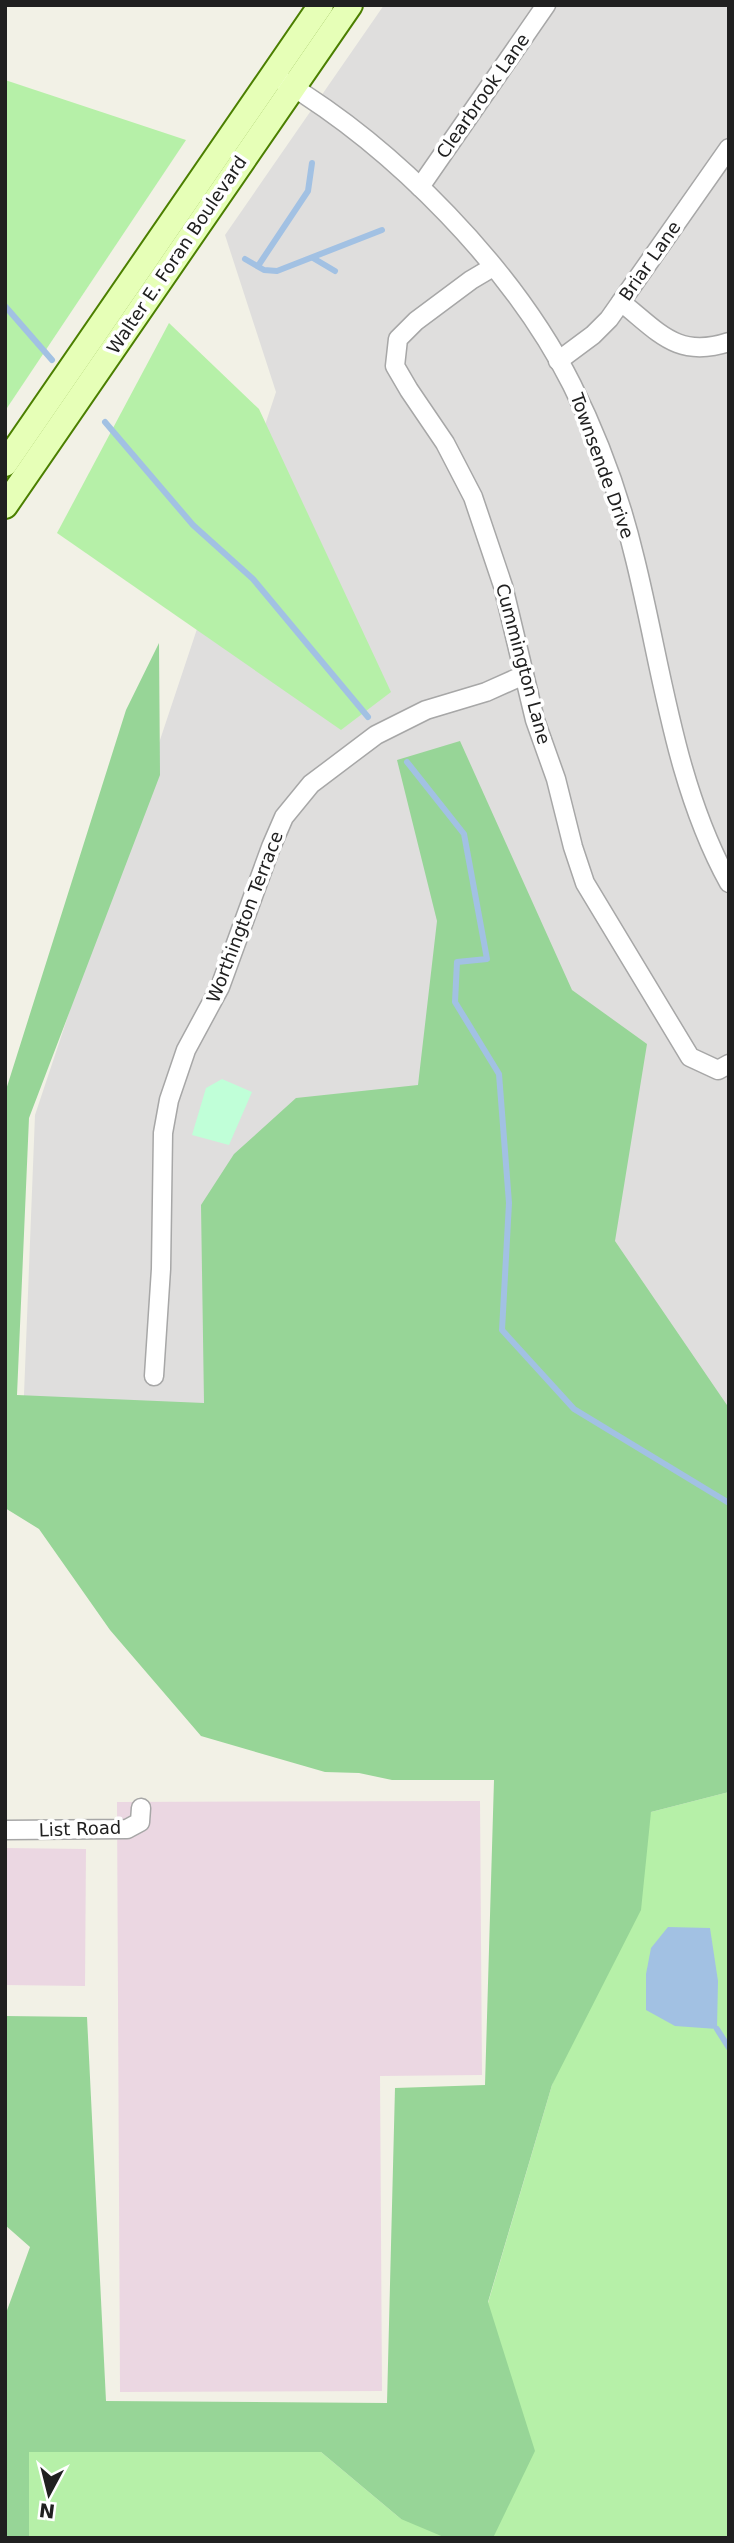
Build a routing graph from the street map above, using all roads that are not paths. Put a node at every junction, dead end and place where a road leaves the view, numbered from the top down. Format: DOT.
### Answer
graph roads {
  1 [pos="321,5"];
  2 [pos="349,5"];
  3 [pos="546,5"];
  4 [pos="282,81"];
  5 [pos="729,148"];
  6 [pos="420,187"];
  7 [pos="493,267"];
  8 [pos="621,302"];
  9 [pos="729,342"];
  10 [pos="558,361"];
  11 [pos="5,464"];
  12 [pos="5,506"];
  13 [pos="524,675"];
  14 [pos="724,863"];
  15 [pos="729,883"];
  16 [pos="729,1064"];
  17 [pos="154,1376"];
  18 [pos="141,1808"];
  19 [pos="5,1830"];
  1 -- 4 [label="street, Walter E. Foran Boulevard"];
  2 -- 4 [label="street, Walter E. Foran Boulevard"];
  3 -- 6 [label="street, Clearbrook Lane"];
  4 -- 6 [label="street, Townsende Drive"];
  4 -- 11 [label="street, Walter E. Foran Boulevard"];
  4 -- 12 [label="street, Walter E. Foran Boulevard"];
  5 -- 8 [label="street, Briar Lane"];
  6 -- 7 [label="street, Townsende Drive"];
  7 -- 10 [label="street, Townsende Drive"];
  7 -- 13 [label="street, Cummington Lane"];
  8 -- 9 [label="street"];
  8 -- 10 [label="street, Briar Lane"];
  10 -- 14 [label="street, Townsende Drive"];
  13 -- 16 [label="street, Cummington Lane"];
  13 -- 17 [label="street, Worthington Terrace"];
  14 -- 15 [label="street, Townsende Drive"];
  18 -- 19 [label="street, List Road"];
}
